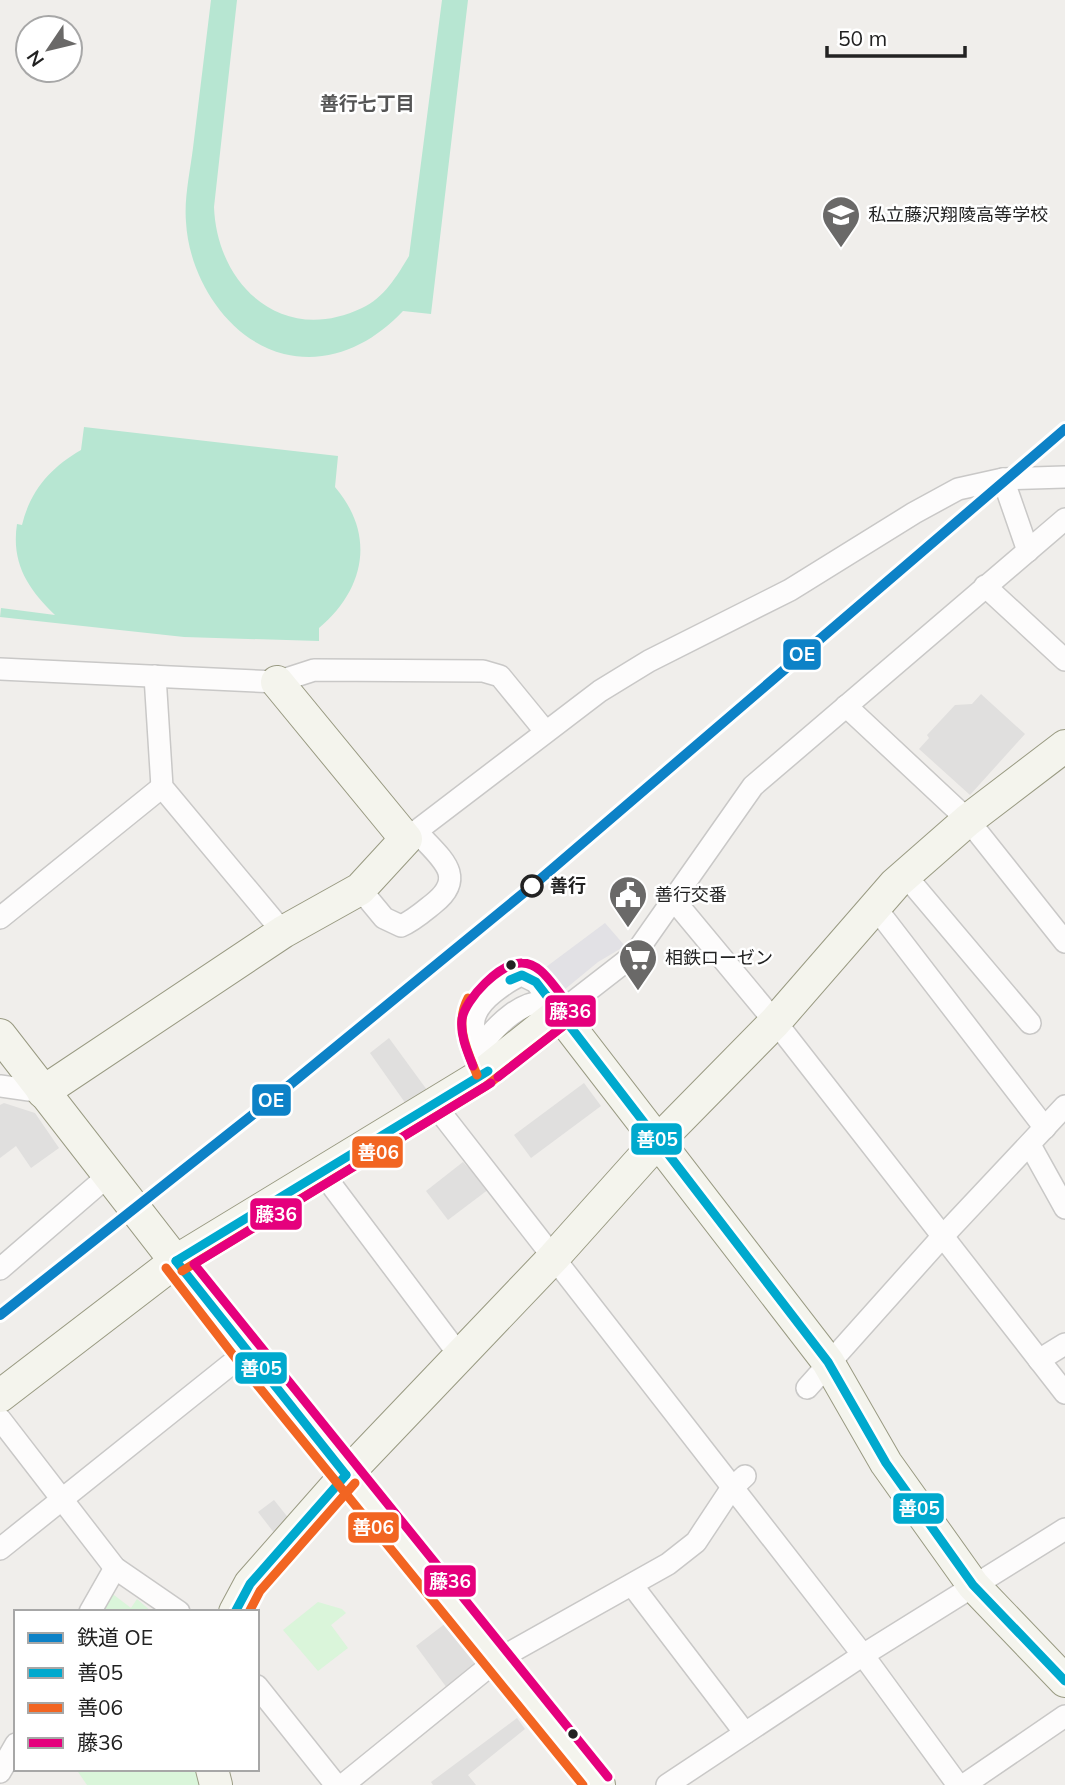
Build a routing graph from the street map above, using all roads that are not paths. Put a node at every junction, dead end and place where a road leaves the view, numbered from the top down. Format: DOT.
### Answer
graph roads {
  1 [pos="1065,477"];
  2 [pos="1003,479"];
  3 [pos="1065,519"];
  4 [pos="1028,551"];
  5 [pos="985,586"];
  6 [pos="1065,660"];
  7 [pos="0,669"];
  8 [pos="155,676"];
  9 [pos="277,682"];
  10 [pos="846,706"];
  11 [pos="545,731"];
  12 [pos="1065,746"];
  13 [pos="162,786"];
  14 [pos="968,820"];
  15 [pos="412,835"];
  16 [pos="905,875"];
  17 [pos="360,888"];
  18 [pos="673,899"];
  19 [pos="874,907"];
  20 [pos="0,918"];
  21 [pos="283,932"];
  22 [pos="1065,942"];
  23 [pos="556,1008"];
  24 [pos="775,1022"];
  25 [pos="1030,1023"];
  26 [pos="0,1035"];
  27 [pos="484,1059"];
  28 [pos="0,1086"];
  29 [pos="43,1092"];
  30 [pos="434,1104"];
  31 [pos="1065,1106"];
  32 [pos="1045,1128"];
  33 [pos="657,1142"];
  34 [pos="1030,1145"];
  35 [pos="321,1171"];
  36 [pos="109,1175"];
  37 [pos="1065,1208"];
  38 [pos="942,1237"];
  39 [pos="554,1257"];
  40 [pos="176,1261"];
  41 [pos="0,1269"];
  42 [pos="1065,1344"];
  43 [pos="246,1352"];
  44 [pos="460,1356"];
  45 [pos="1039,1360"];
  46 [pos="828,1362"];
  47 [pos="807,1388"];
  48 [pos="1065,1393"];
  49 [pos="0,1396"];
  50 [pos="0,1419"];
  51 [pos="346,1475"];
  52 [pos="738,1482"];
  53 [pos="63,1500"];
  54 [pos="1065,1529"];
  55 [pos="0,1549"];
  56 [pos="115,1567"];
  57 [pos="632,1585"];
  58 [pos="973,1585"];
  59 [pos="91,1610"];
  60 [pos="176,1610"];
  61 [pos="236,1610"];
  62 [pos="863,1655"];
  63 [pos="497,1660"];
  64 [pos="1065,1681"];
  65 [pos="259,1689"];
  66 [pos="1065,1716"];
  67 [pos="745,1733"];
  68 [pos="14,1748"];
  69 [pos="0,1772"];
  70 [pos="336,1785"];
  71 [pos="343,1785"];
  72 [pos="599,1785"];
  73 [pos="667,1785"];
  74 [pos="958,1785"];
  75 [pos="964,1785"];
  1 -- 2 [label="street"];
  2 -- 4 [label="street"];
  2 -- 11 [label="street"];
  3 -- 4 [label="street"];
  4 -- 5 [label="street"];
  5 -- 6 [label="street"];
  5 -- 10 [label="street"];
  7 -- 8 [label="street"];
  8 -- 9 [label="street"];
  8 -- 13 [label="street"];
  9 -- 11 [label="street"];
  9 -- 15 [label="street"];
  10 -- 14 [label="street"];
  10 -- 18 [label="street"];
  11 -- 15 [label="street"];
  12 -- 14 [label="street"];
  13 -- 20 [label="street"];
  13 -- 21 [label="street"];
  14 -- 16 [label="street"];
  14 -- 22 [label="street"];
  15 -- 17 [label="street"];
  15 -- 17 [label="street"];
  16 -- 19 [label="street"];
  16 -- 25 [label="street"];
  17 -- 21 [label="street"];
  18 -- 23 [label="street"];
  18 -- 24 [label="street"];
  19 -- 24 [label="street"];
  19 -- 32 [label="street"];
  21 -- 29 [label="street"];
  23 -- 27 [label="street"];
  23 -- 27 [label="street"];
  23 -- 33 [label="street"];
  24 -- 33 [label="street"];
  24 -- 38 [label="street"];
  26 -- 29 [label="street"];
  27 -- 30 [label="street"];
  28 -- 29 [label="street"];
  29 -- 36 [label="street"];
  30 -- 35 [label="street"];
  30 -- 39 [label="street"];
  31 -- 32 [label="street"];
  32 -- 34 [label="street"];
  33 -- 39 [label="street"];
  33 -- 46 [label="street"];
  34 -- 37 [label="street"];
  34 -- 38 [label="street"];
  35 -- 40 [label="street"];
  35 -- 44 [label="street"];
  36 -- 40 [label="street"];
  36 -- 41 [label="street"];
  38 -- 45 [label="street"];
  38 -- 46 [label="street"];
  39 -- 44 [label="street"];
  39 -- 52 [label="street"];
  40 -- 43 [label="street"];
  40 -- 49 [label="street"];
  42 -- 45 [label="street"];
  43 -- 51 [label="street"];
  43 -- 53 [label="street"];
  44 -- 51 [label="street"];
  45 -- 48 [label="street"];
  46 -- 47 [label="street"];
  46 -- 58 [label="street"];
  50 -- 53 [label="street"];
  51 -- 61 [label="street"];
  51 -- 63 [label="street"];
  52 -- 57 [label="street"];
  52 -- 62 [label="street"];
  53 -- 55 [label="street"];
  53 -- 56 [label="street"];
  54 -- 58 [label="street"];
  56 -- 59 [label="street"];
  56 -- 60 [label="street"];
  57 -- 63 [label="street"];
  57 -- 67 [label="street"];
  58 -- 62 [label="street"];
  58 -- 64 [label="street"];
  62 -- 67 [label="street"];
  62 -- 74 [label="street"];
  63 -- 71 [label="street"];
  63 -- 72 [label="street"];
  65 -- 70 [label="street"];
  66 -- 75 [label="street"];
  67 -- 73 [label="street"];
  68 -- 69 [label="street"];
}
